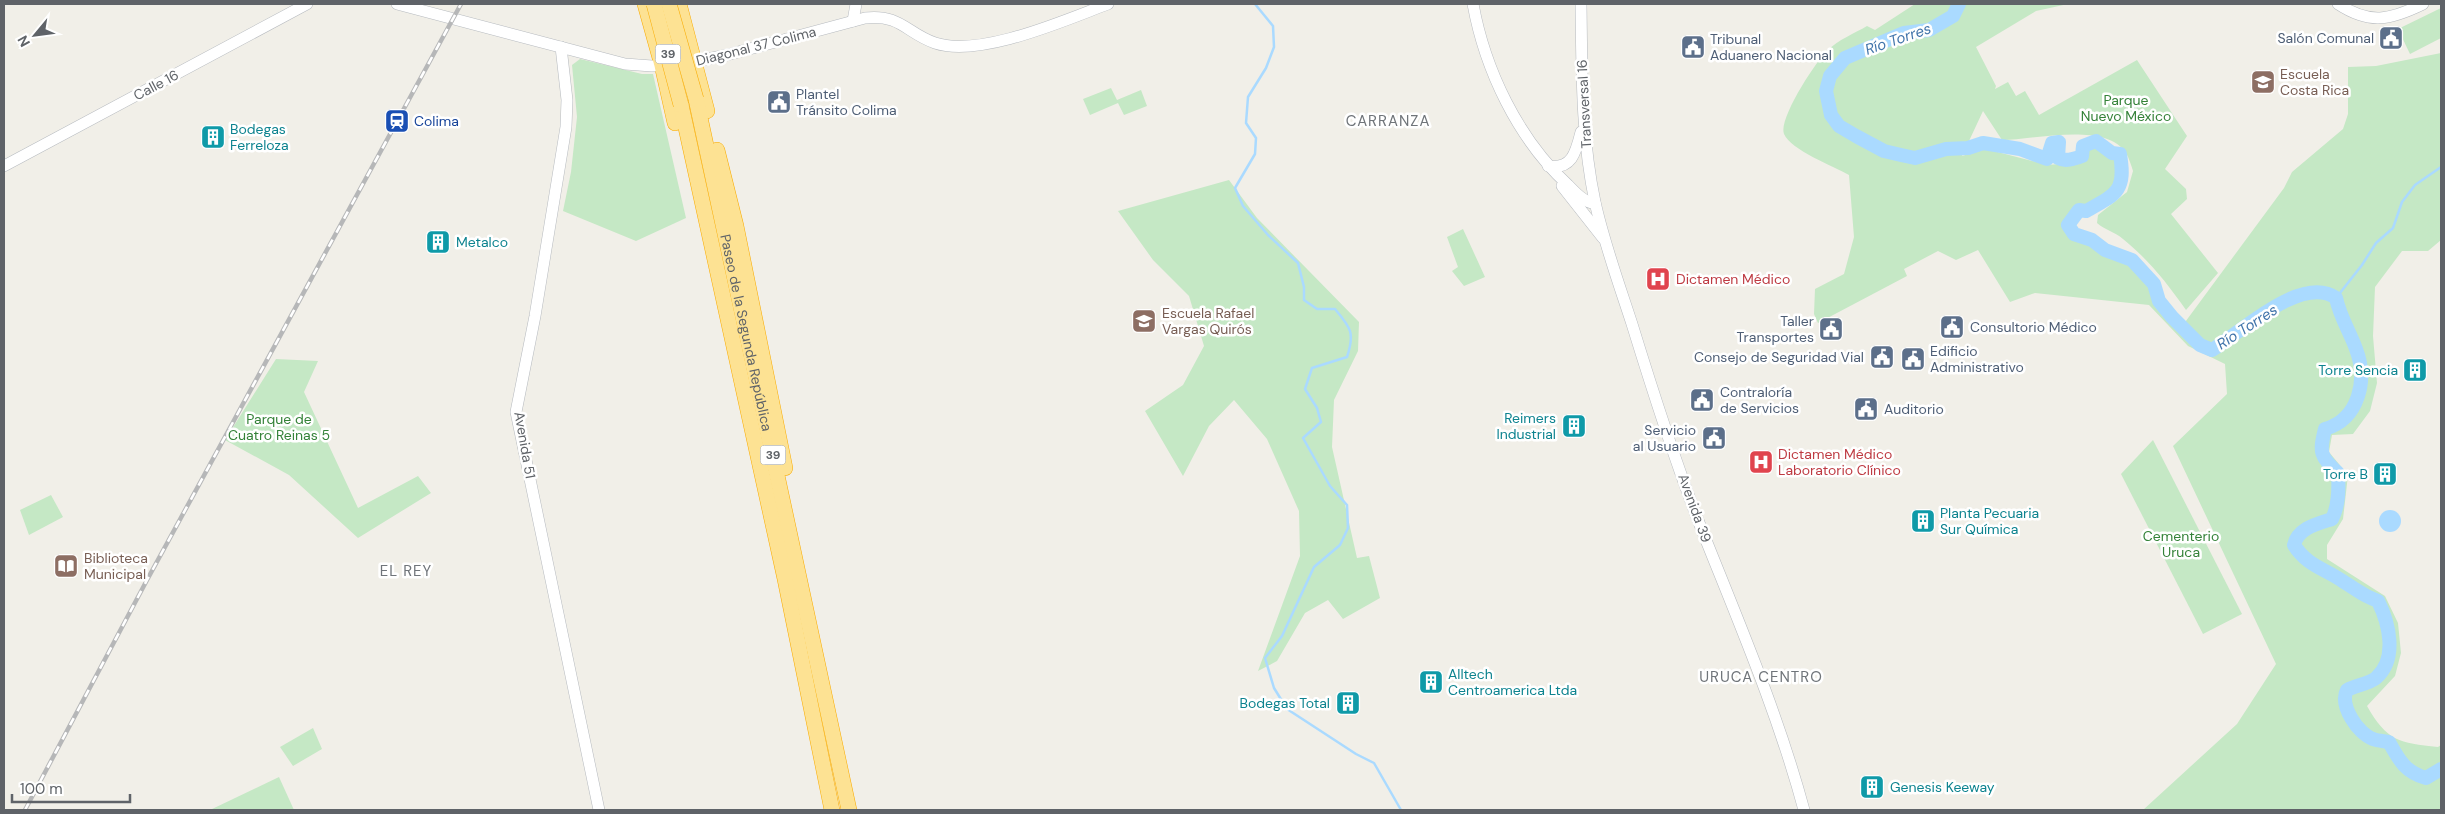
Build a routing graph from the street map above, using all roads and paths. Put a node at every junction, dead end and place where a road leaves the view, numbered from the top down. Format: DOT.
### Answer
graph roads {
  1 [pos="308,4"];
  2 [pos="397,4"];
  3 [pos="644,4"];
  4 [pos="654,4"];
  5 [pos="669,4"];
  6 [pos="679,4"];
  7 [pos="856,4"];
  8 [pos="1108,4"];
  9 [pos="1473,4"];
  10 [pos="1581,4"];
  11 [pos="2338,4"];
  12 [pos="2423,4"];
  13 [pos="853,21"];
  14 [pos="561,47"];
  15 [pos="695,62"];
  16 [pos="662,66"];
  17 [pos="1584,121"];
  18 [pos="4,166"];
  19 [pos="1548,166"];
  20 [pos="1596,203"];
  21 [pos="1606,242"];
  22 [pos="785,579"];
  23 [pos="801,583"];
  24 [pos="599,810"];
  25 [pos="832,810"];
  26 [pos="850,810"];
  27 [pos="1804,810"];
  1 -- 18 [label="main road, Calle 16"];
  2 -- 14 [label="main road, Diagonal 37 Colima"];
  3 -- 16 [label="highway"];
  4 -- 22 [label="highway, Paseo de la Segunda República / 39, bridge"];
  5 -- 23 [label="highway, Paseo de la Segunda República / 39, bridge"];
  6 -- 15 [label="highway"];
  7 -- 13 [label="main road"];
  8 -- 13 [label="main road, Diagonal 37 Colima"];
  9 -- 19 [label="main road"];
  10 -- 17 [label="main road, Transversal 16"];
  11 -- 12 [label="main road"];
  13 -- 15 [label="main road, Diagonal 37 Colima"];
  14 -- 16 [label="main road, Diagonal 37 Colima"];
  14 -- 24 [label="main road, Avenida 51"];
  15 -- 16 [label="main road, Diagonal 37 Colima"];
  15 -- 23 [label="highway"];
  16 -- 22 [label="highway"];
  17 -- 19 [label="main road"];
  17 -- 20 [label="main road, Transversal 16"];
  19 -- 20 [label="main road"];
  19 -- 21 [label="main road"];
  20 -- 21 [label="main road, Avenida 39"];
  21 -- 27 [label="main road, Avenida 39"];
  22 -- 25 [label="highway, Paseo de la Segunda República / 39"];
  23 -- 26 [label="highway, Paseo de la Segunda República / 39"];
}
